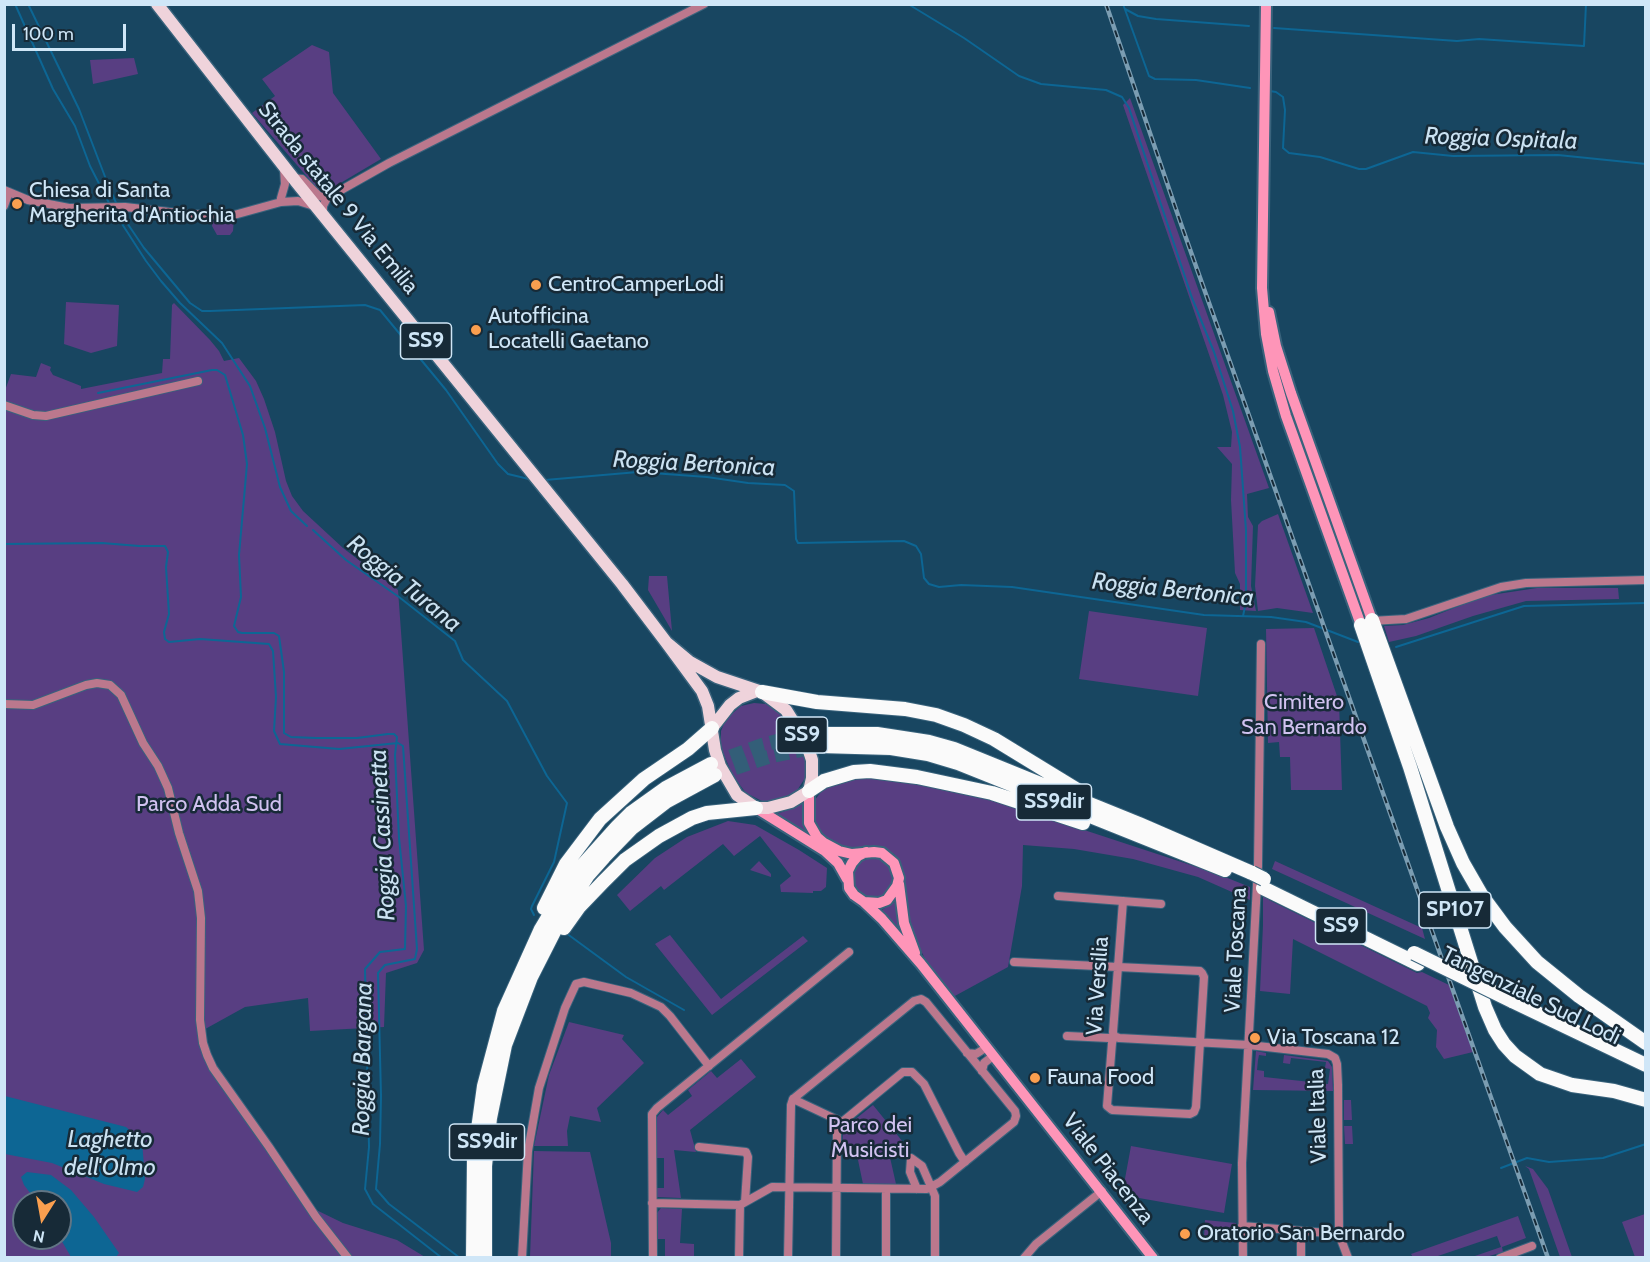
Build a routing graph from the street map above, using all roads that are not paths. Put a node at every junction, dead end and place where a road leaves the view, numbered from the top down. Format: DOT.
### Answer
graph roads {
  1 [pos="157,4"];
  2 [pos="704,4"];
  3 [pos="1266,4"];
  4 [pos="281,162"];
  5 [pos="298,186"];
  6 [pos="7,191"];
  7 [pos="327,198"];
  8 [pos="282,200"];
  9 [pos="4,206"];
  10 [pos="320,212"];
  11 [pos="198,381"];
  12 [pos="4,405"];
  13 [pos="1646,580"];
  14 [pos="1367,622"];
  15 [pos="666,642"];
  16 [pos="1261,644"];
  17 [pos="760,692"];
  18 [pos="4,704"];
  19 [pos="712,728"];
  20 [pos="819,740"];
  21 [pos="809,791"];
  22 [pos="756,808"];
  23 [pos="1138,829"];
  24 [pos="866,852"];
  25 [pos="899,878"];
  26 [pos="847,880"];
  27 [pos="1058,896"];
  28 [pos="1123,901"];
  29 [pos="864,902"];
  30 [pos="1161,904"];
  31 [pos="849,952"];
  32 [pos="1014,962"];
  33 [pos="921,964"];
  34 [pos="1118,967"];
  35 [pos="531,977"];
  36 [pos="516,983"];
  37 [pos="1514,1007"];
  38 [pos="1067,1036"];
  39 [pos="1114,1036"];
  40 [pos="1200,1042"];
  41 [pos="1646,1043"];
  42 [pos="1249,1045"];
  43 [pos="990,1051"];
  44 [pos="968,1053"];
  45 [pos="1646,1065"];
  46 [pos="709,1066"];
  47 [pos="982,1071"];
  48 [pos="1646,1075"];
  49 [pos="793,1099"];
  50 [pos="1646,1100"];
  51 [pos="842,1122"];
  52 [pos="699,1147"];
  53 [pos="965,1162"];
  54 [pos="789,1187"];
  55 [pos="932,1187"];
  56 [pos="836,1188"];
  57 [pos="886,1189"];
  58 [pos="917,1189"];
  59 [pos="1102,1191"];
  60 [pos="652,1203"];
  61 [pos="742,1204"];
  62 [pos="1242,1226"];
  63 [pos="1301,1231"];
  64 [pos="1339,1234"];
  65 [pos="1532,1246"];
  66 [pos="348,1257"];
  67 [pos="473,1257"];
  68 [pos="485,1257"];
  69 [pos="522,1257"];
  70 [pos="653,1257"];
  71 [pos="739,1257"];
  72 [pos="788,1257"];
  73 [pos="836,1257"];
  74 [pos="886,1257"];
  75 [pos="935,1257"];
  76 [pos="1024,1257"];
  77 [pos="1153,1257"];
  78 [pos="1243,1257"];
  79 [pos="1301,1257"];
  80 [pos="1348,1257"];
  81 [pos="1500,1257"];
  1 -- 4 [label="main road, Strada statale 9 Via Emilia / SS9"];
  2 -- 7 [label="street"];
  3 -- 14 [label="street, SP107"];
  4 -- 5 [label="main road, Strada statale 9 Via Emilia / SS9"];
  4 -- 8 [label="street"];
  5 -- 7 [label="street"];
  5 -- 8 [label="street"];
  5 -- 10 [label="main road, Strada statale 9 Via Emilia / SS9"];
  6 -- 8 [label="street"];
  6 -- 9 [label="street"];
  7 -- 10 [label="street"];
  8 -- 10 [label="street"];
  10 -- 15 [label="main road, Strada statale 9 Via Emilia / SS9"];
  11 -- 12 [label="street"];
  13 -- 14 [label="street"];
  14 -- 41 [label="highway, SP107"];
  14 -- 50 [label="highway, SP107"];
  15 -- 17 [label="main road, Strada statale 9 Via Emilia"];
  15 -- 19 [label="main road, Strada statale 9 Via Emilia"];
  16 -- 42 [label="street, Viale Toscana"];
  17 -- 19 [label="main road, SS9"];
  17 -- 21 [label="main road, SS9"];
  17 -- 23 [label="highway"];
  18 -- 66 [label="street"];
  19 -- 22 [label="main road"];
  19 -- 36 [label="highway"];
  20 -- 23 [label="highway, SS9dir"];
  21 -- 22 [label="main road"];
  21 -- 23 [label="highway"];
  21 -- 24 [label="street"];
  22 -- 26 [label="street"];
  22 -- 35 [label="highway"];
  23 -- 37 [label="highway, Tangenziale Sud Lodi, bridge"];
  24 -- 25 [label="street"];
  24 -- 26 [label="street"];
  25 -- 29 [label="street"];
  25 -- 33 [label="street, Viale Piacenza"];
  26 -- 29 [label="street"];
  27 -- 28 [label="street"];
  28 -- 30 [label="street"];
  28 -- 34 [label="street, Via Versilia"];
  29 -- 33 [label="street, Viale Piacenza"];
  31 -- 46 [label="street"];
  32 -- 34 [label="street"];
  33 -- 43 [label="street, Viale Piacenza"];
  34 -- 39 [label="street, Via Versilia"];
  34 -- 40 [label="street"];
  35 -- 36 [label="highway, SS9dir"];
  35 -- 68 [label="highway, SS9dir"];
  36 -- 67 [label="highway, SS9dir"];
  37 -- 45 [label="highway, Tangenziale Sud Lodi"];
  37 -- 48 [label="highway, Tangenziale Sud Lodi"];
  38 -- 39 [label="street, Viale Italia"];
  39 -- 40 [label="street, Viale Italia"];
  39 -- 40 [label="street, Via Versilia"];
  40 -- 42 [label="street, Viale Italia"];
  42 -- 62 [label="street, Viale Toscana"];
  42 -- 64 [label="street, Viale Italia"];
  43 -- 44 [label="street"];
  43 -- 47 [label="street"];
  43 -- 59 [label="street, Viale Piacenza"];
  44 -- 47 [label="street"];
  44 -- 49 [label="street"];
  46 -- 60 [label="street"];
  46 -- 69 [label="street"];
  47 -- 53 [label="street"];
  49 -- 51 [label="street"];
  49 -- 54 [label="street"];
  51 -- 53 [label="street"];
  51 -- 56 [label="street"];
  52 -- 61 [label="street"];
  53 -- 55 [label="street"];
  54 -- 56 [label="street"];
  54 -- 61 [label="street"];
  54 -- 72 [label="street"];
  55 -- 58 [label="street"];
  55 -- 58 [label="street"];
  55 -- 75 [label="street"];
  56 -- 57 [label="street"];
  56 -- 73 [label="street"];
  57 -- 58 [label="street"];
  57 -- 74 [label="street"];
  59 -- 76 [label="street"];
  59 -- 77 [label="street, Viale Piacenza"];
  60 -- 61 [label="street"];
  60 -- 70 [label="street"];
  61 -- 71 [label="street"];
  62 -- 63 [label="street"];
  62 -- 78 [label="street, Viale Toscana"];
  63 -- 64 [label="street"];
  63 -- 79 [label="street"];
  64 -- 80 [label="street, Viale Italia"];
  65 -- 81 [label="street"];
}
